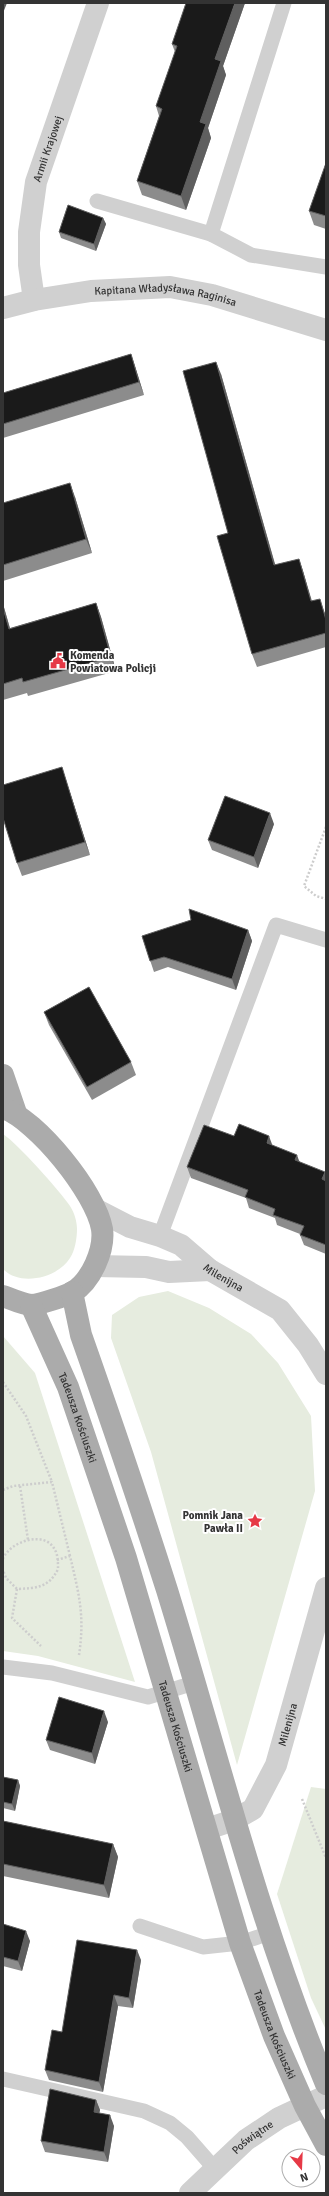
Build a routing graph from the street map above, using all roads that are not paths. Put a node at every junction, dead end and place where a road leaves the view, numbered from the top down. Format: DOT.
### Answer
graph roads {
  1 [pos="98,3"];
  2 [pos="284,3"];
  3 [pos="97,201"];
  4 [pos="211,234"];
  5 [pos="326,267"];
  6 [pos="34,300"];
  7 [pos="3,308"];
  8 [pos="326,330"];
  9 [pos="326,940"];
  10 [pos="3,1075"];
  11 [pos="9,1110"];
  12 [pos="97,1210"];
  13 [pos="160,1236"];
  14 [pos="95,1266"];
  15 [pos="210,1270"];
  16 [pos="72,1292"];
  17 [pos="3,1296"];
  18 [pos="31,1305"];
  19 [pos="326,1374"];
  20 [pos="326,1588"];
  21 [pos="3,1667"];
  22 [pos="194,1683"];
  23 [pos="166,1692"];
  24 [pos="234,1820"];
  25 [pos="207,1829"];
  26 [pos="140,1926"];
  27 [pos="270,1933"];
  28 [pos="240,1943"];
  29 [pos="3,2079"];
  30 [pos="326,2084"];
  31 [pos="326,2096"];
  32 [pos="305,2106"];
  33 [pos="326,2145"];
  34 [pos="215,2169"];
  35 [pos="190,2193"];
  1 -- 6 [label="street, Armii Krajowej"];
  2 -- 4 [label="lane"];
  3 -- 4 [label="lane"];
  4 -- 5 [label="lane"];
  6 -- 7 [label="street, Kapitana Władysława Raginisa"];
  6 -- 8 [label="street, Kapitana Władysława Raginisa"];
  9 -- 13 [label="lane"];
  10 -- 11 [label="main road"];
  11 -- 12 [label="main road"];
  12 -- 13 [label="street, Milenijna"];
  12 -- 14 [label="main road"];
  13 -- 15 [label="street, Milenijna"];
  14 -- 15 [label="street"];
  14 -- 16 [label="main road"];
  15 -- 19 [label="street, Milenijna"];
  16 -- 18 [label="main road"];
  16 -- 22 [label="main road"];
  17 -- 18 [label="main road"];
  18 -- 23 [label="main road, Tadeusza Kościuszki"];
  20 -- 24 [label="street, Milenijna"];
  21 -- 23 [label="lane"];
  22 -- 23 [label="lane"];
  22 -- 24 [label="main road"];
  23 -- 25 [label="main road, Tadeusza Kościuszki"];
  24 -- 25 [label="street, Milenijna"];
  24 -- 27 [label="main road"];
  25 -- 28 [label="main road, Tadeusza Kościuszki"];
  26 -- 28 [label="lane"];
  27 -- 28 [label="lane"];
  27 -- 30 [label="main road"];
  28 -- 32 [label="main road, Tadeusza Kościuszki"];
  29 -- 34 [label="lane"];
  31 -- 32 [label="street, Poświątne"];
  32 -- 33 [label="main road, Tadeusza Kościuszki"];
  32 -- 34 [label="street, Poświątne"];
  34 -- 35 [label="street, Poświątne"];
}
